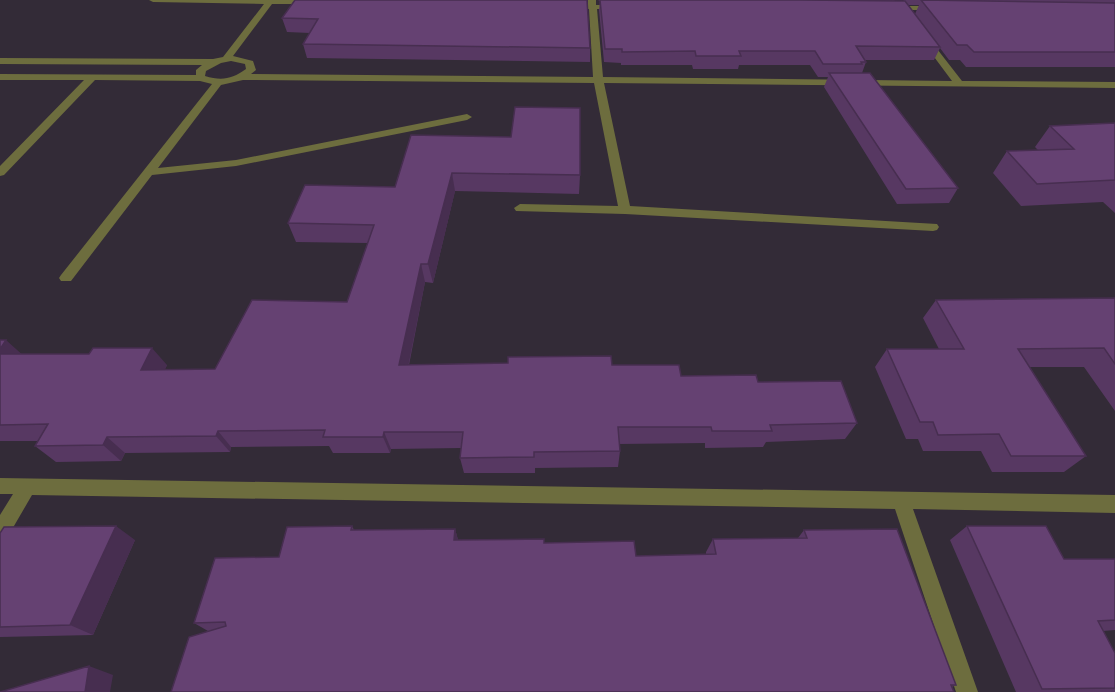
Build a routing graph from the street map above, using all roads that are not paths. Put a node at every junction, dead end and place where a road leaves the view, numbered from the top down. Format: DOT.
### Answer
graph roads {
  1 [pos="153,0"];
  2 [pos="270,1"];
  3 [pos="330,2"];
  4 [pos="593,4"];
  5 [pos="899,4"];
  6 [pos="557,6"];
  7 [pos="628,7"];
  8 [pos="878,8"];
  9 [pos="949,9"];
  10 [pos="909,17"];
  11 [pos="916,27"];
  12 [pos="226,59"];
  13 [pos="0,61"];
  14 [pos="23,61"];
  15 [pos="214,62"];
  16 [pos="1,77"];
  17 [pos="243,77"];
  18 [pos="92,78"];
  19 [pos="200,78"];
  20 [pos="598,80"];
  21 [pos="219,83"];
  22 [pos="958,84"];
  23 [pos="1115,85"];
  24 [pos="467,117"];
  25 [pos="149,172"];
  26 [pos="0,173"];
  27 [pos="520,208"];
  28 [pos="625,210"];
  29 [pos="933,227"];
  30 [pos="66,278"];
  31 [pos="0,486"];
  32 [pos="27,487"];
  33 [pos="901,501"];
  34 [pos="1115,504"];
  35 [pos="0,532"];
  36 [pos="967,692"];
  1 -- 2 [label="street"];
  2 -- 3 [label="street"];
  2 -- 12 [label="street"];
  4 -- 6 [label="street"];
  4 -- 7 [label="street"];
  4 -- 20 [label="street"];
  5 -- 8 [label="street"];
  5 -- 9 [label="street"];
  5 -- 10 [label="street"];
  11 -- 22 [label="street"];
  12 -- 15 [label="street"];
  12 -- 17 [label="street"];
  13 -- 14 [label="street"];
  14 -- 15 [label="street"];
  14 -- 16 [label="street"];
  15 -- 19 [label="street"];
  16 -- 18 [label="street"];
  17 -- 20 [label="street"];
  17 -- 21 [label="street"];
  18 -- 19 [label="street"];
  18 -- 26 [label="street"];
  19 -- 21 [label="street"];
  20 -- 22 [label="street"];
  20 -- 28 [label="street"];
  21 -- 25 [label="street"];
  22 -- 23 [label="street"];
  24 -- 25 [label="street"];
  25 -- 30 [label="street"];
  27 -- 28 [label="street"];
  28 -- 29 [label="street"];
  31 -- 32 [label="street"];
  32 -- 33 [label="street"];
  32 -- 35 [label="street"];
  33 -- 34 [label="street"];
  33 -- 36 [label="street"];
}
